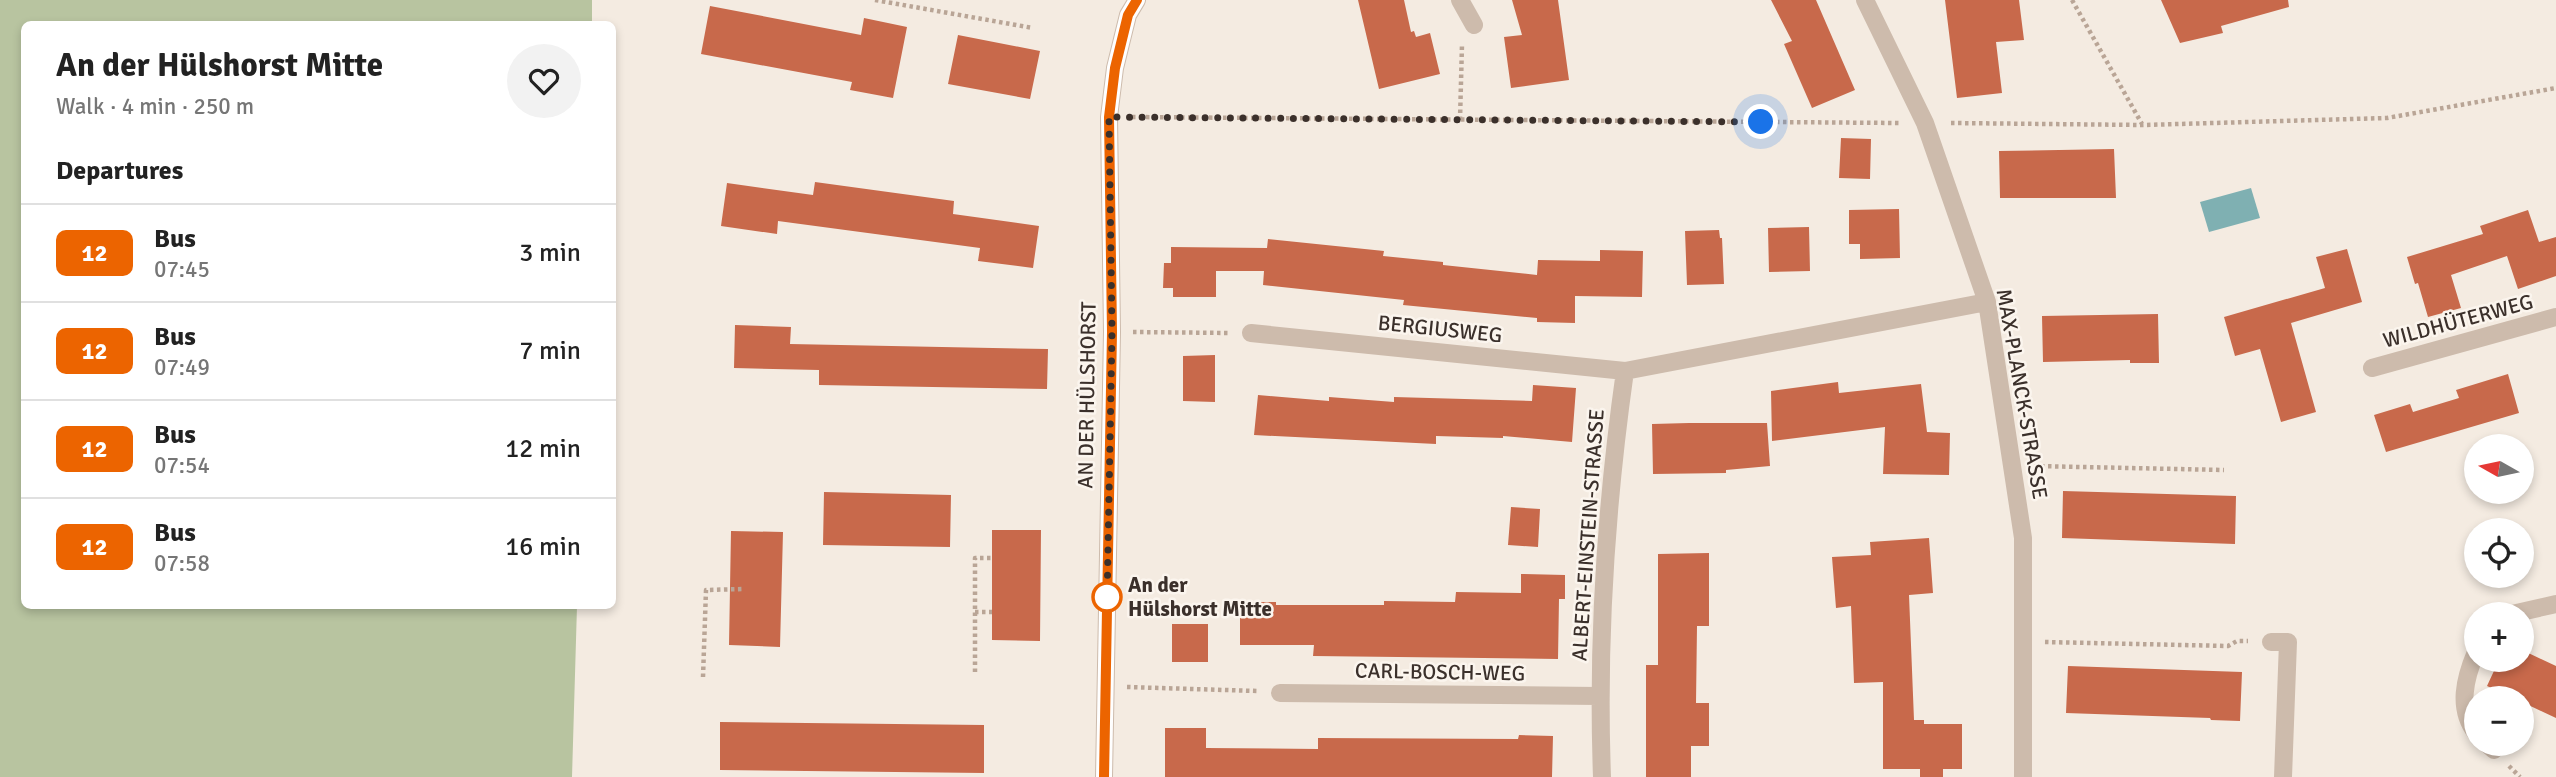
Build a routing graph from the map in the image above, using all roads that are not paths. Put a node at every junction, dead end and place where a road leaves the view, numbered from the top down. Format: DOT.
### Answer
graph roads {
  1 [pos="1865,0"];
  2 [pos="1462,3"];
  3 [pos="1133,8"];
  4 [pos="1474,25"];
  5 [pos="1986,302"];
  6 [pos="2556,317"];
  7 [pos="1251,333"];
  8 [pos="2372,368"];
  9 [pos="1625,370"];
  10 [pos="2556,604"];
  11 [pos="2534,609"];
  12 [pos="2271,642"];
  13 [pos="1280,693"];
  14 [pos="1599,696"];
  15 [pos="1104,777"];
  16 [pos="1602,777"];
  17 [pos="2023,777"];
  18 [pos="2283,777"];
  1 -- 5 [label="street, MAX-PLANCK-STRASSE"];
  2 -- 4 [label="street"];
  3 -- 15 [label="street, AN DER HÜLSHORST"];
  5 -- 9 [label="street"];
  5 -- 17 [label="street, MAX-PLANCK-STRASSE"];
  6 -- 8 [label="street, WILDHÜTERWEG"];
  7 -- 9 [label="street, BERGIUSWEG"];
  9 -- 14 [label="street, ALBERT-EINSTEIN-STRASSE"];
  10 -- 11 [label="street"];
  12 -- 18 [label="street"];
  13 -- 14 [label="street, CARL-BOSCH-WEG"];
  14 -- 16 [label="street, ALBERT-EINSTEIN-STRASSE"];
}
